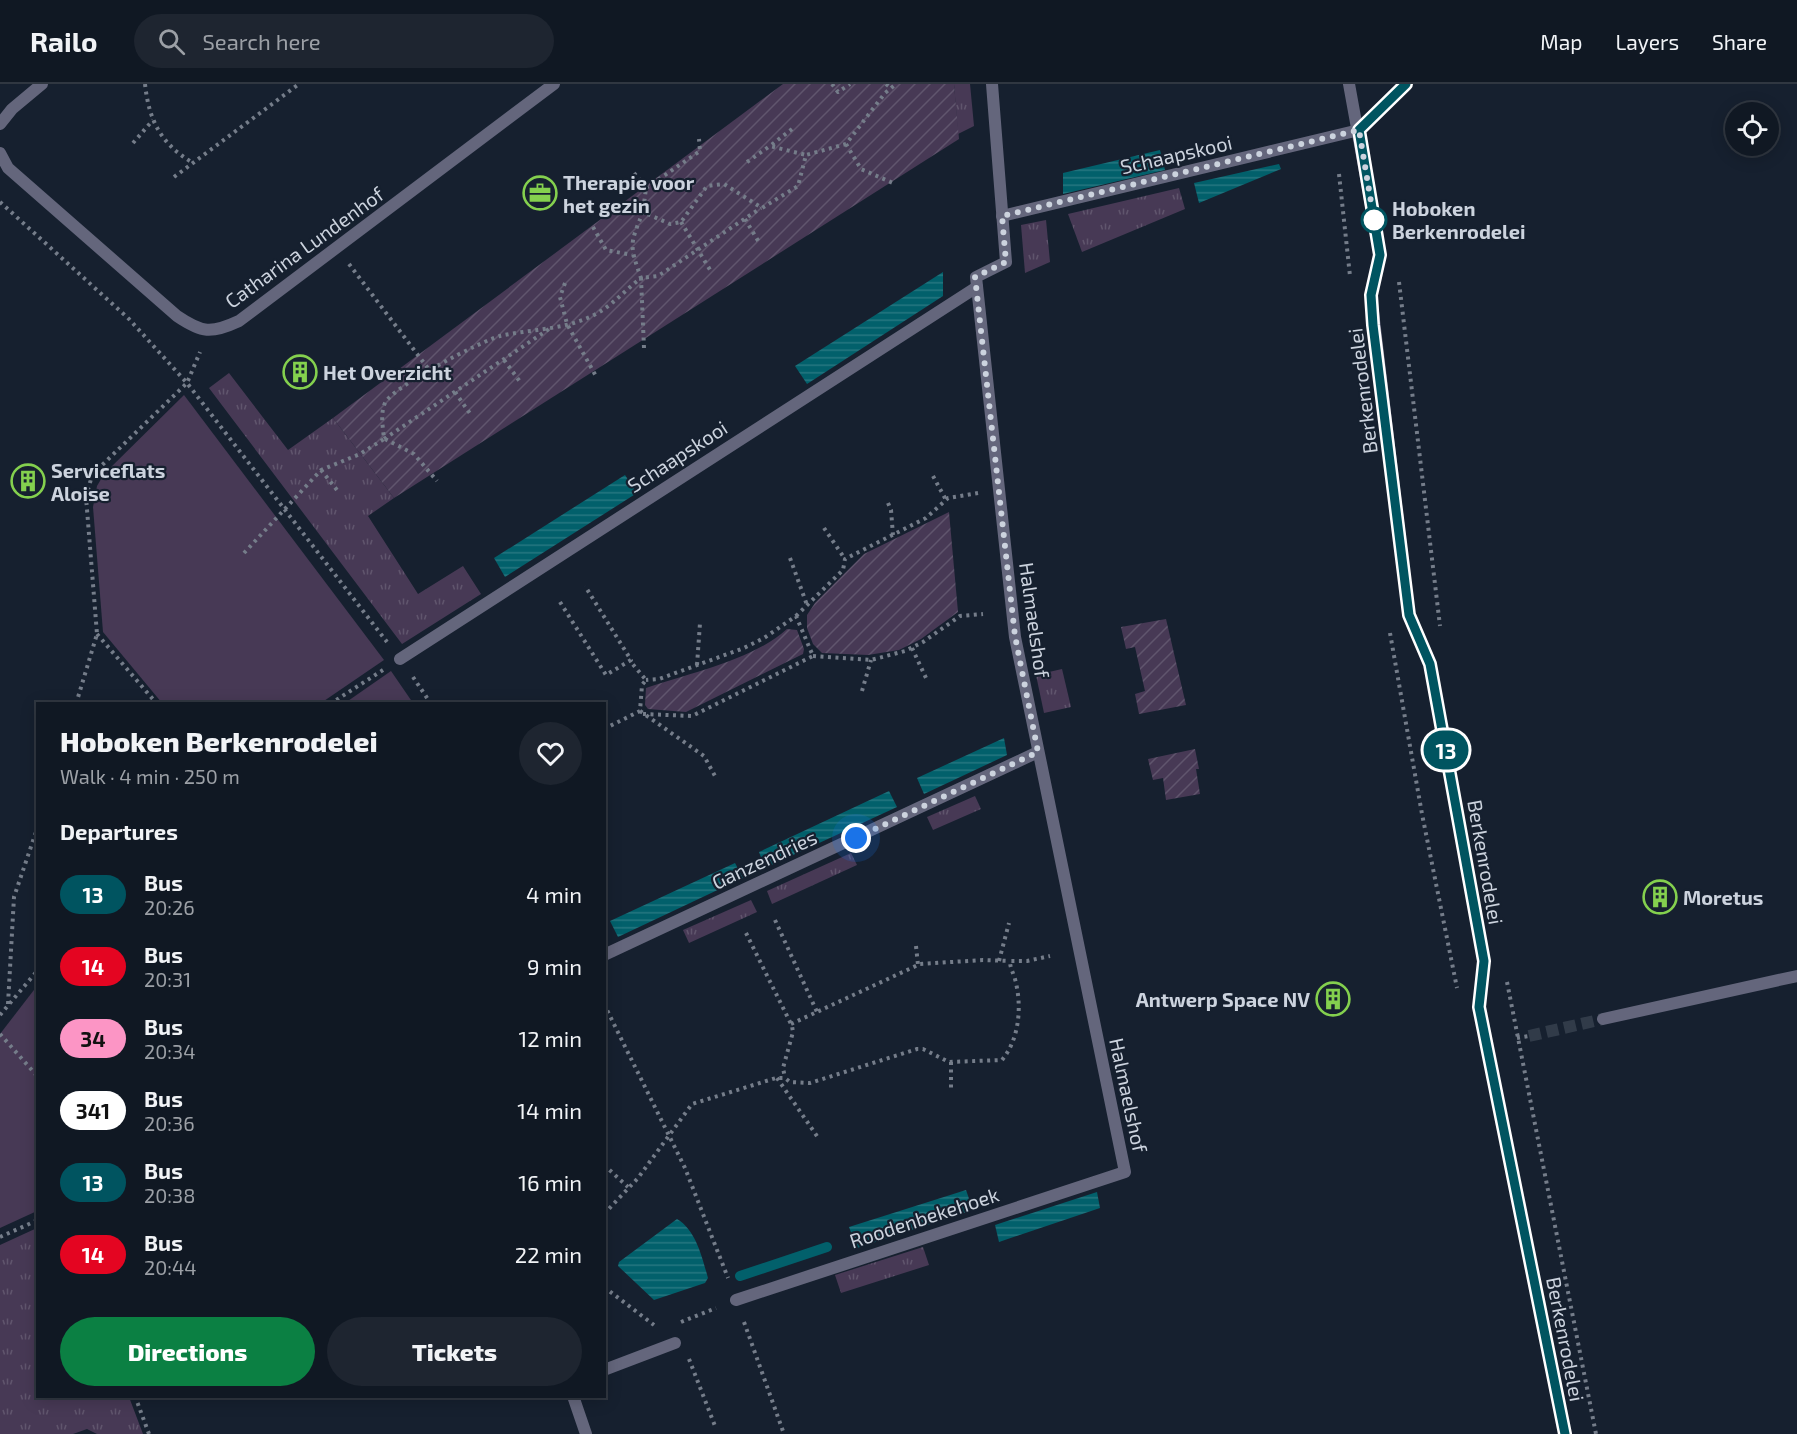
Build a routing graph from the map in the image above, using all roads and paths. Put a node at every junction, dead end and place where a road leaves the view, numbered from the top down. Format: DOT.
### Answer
graph roads {
  1 [pos="42,84"];
  2 [pos="145,84"];
  3 [pos="298,84"];
  4 [pos="554,84"];
  5 [pos="832,84"];
  6 [pos="850,84"];
  7 [pos="886,84"];
  8 [pos="896,84"];
  9 [pos="992,84"];
  10 [pos="1349,84"];
  11 [pos="1406,84"];
  12 [pos="891,88"];
  13 [pos="153,120"];
  14 [pos="0,124"];
  15 [pos="792,129"];
  16 [pos="1359,130"];
  17 [pos="699,139"];
  18 [pos="133,143"];
  19 [pos="846,144"];
  20 [pos="770,146"];
  21 [pos="0,153"];
  22 [pos="806,155"];
  23 [pos="747,162"];
  24 [pos="193,163"];
  25 [pos="634,173"];
  26 [pos="174,177"];
  27 [pos="895,184"];
  28 [pos="646,188"];
  29 [pos="0,202"];
  30 [pos="762,208"];
  31 [pos="644,212"];
  32 [pos="1002,216"];
  33 [pos="744,219"];
  34 [pos="681,222"];
  35 [pos="593,226"];
  36 [pos="760,244"];
  37 [pos="697,250"];
  38 [pos="632,255"];
  39 [pos="712,273"];
  40 [pos="358,276"];
  41 [pos="641,278"];
  42 [pos="565,283"];
  43 [pos="976,286"];
  44 [pos="567,324"];
  45 [pos="552,327"];
  46 [pos="209,332"];
  47 [pos="644,348"];
  48 [pos="504,360"];
  49 [pos="430,371"];
  50 [pos="597,378"];
  51 [pos="187,383"];
  52 [pos="521,383"];
  53 [pos="455,392"];
  54 [pos="471,415"];
  55 [pos="384,439"];
  56 [pos="321,470"];
  57 [pos="933,476"];
  58 [pos="437,481"];
  59 [pos="337,490"];
  60 [pos="969,494"];
  61 [pos="946,500"];
  62 [pos="888,503"];
  63 [pos="286,508"];
  64 [pos="824,528"];
  65 [pos="893,535"];
  66 [pos="244,553"];
  67 [pos="790,558"];
  68 [pos="845,560"];
  69 [pos="585,586"];
  70 [pos="560,602"];
  71 [pos="807,605"];
  72 [pos="983,615"];
  73 [pos="796,616"];
  74 [pos="700,623"];
  75 [pos="97,634"];
  76 [pos="912,648"];
  77 [pos="813,656"];
  78 [pos="400,658"];
  79 [pos="871,660"];
  80 [pos="630,661"];
  81 [pos="698,664"];
  82 [pos="926,678"];
  83 [pos="646,680"];
  84 [pos="862,691"];
  85 [pos="76,702"];
  86 [pos="155,702"];
  87 [pos="333,702"];
  88 [pos="431,702"];
  89 [pos="642,712"];
  90 [pos="606,728"];
  91 [pos="1038,752"];
  92 [pos="715,776"];
  93 [pos="36,832"];
  94 [pos="775,920"];
  95 [pos="1009,923"];
  96 [pos="746,933"];
  97 [pos="916,946"];
  98 [pos="606,954"];
  99 [pos="1050,956"];
  100 [pos="999,961"];
  101 [pos="1010,961"];
  102 [pos="918,965"];
  103 [pos="36,972"];
  104 [pos="1797,976"];
  105 [pos="8,1004"];
  106 [pos="606,1008"];
  107 [pos="818,1012"];
  108 [pos="0,1015"];
  109 [pos="1603,1020"];
  110 [pos="791,1024"];
  111 [pos="0,1034"];
  112 [pos="1529,1036"];
  113 [pos="1517,1038"];
  114 [pos="951,1062"];
  115 [pos="36,1075"];
  116 [pos="776,1078"];
  117 [pos="785,1078"];
  118 [pos="951,1089"];
  119 [pos="670,1137"];
  120 [pos="819,1139"];
  121 [pos="606,1167"];
  122 [pos="1125,1173"];
  123 [pos="628,1187"];
  124 [pos="606,1212"];
  125 [pos="36,1221"];
  126 [pos="0,1237"];
  127 [pos="606,1289"];
  128 [pos="736,1300"];
  129 [pos="671,1326"];
  130 [pos="660,1330"];
  131 [pos="675,1343"];
  132 [pos="606,1369"];
  133 [pos="699,1384"];
  134 [pos="136,1398"];
  135 [pos="574,1398"];
  136 [pos="715,1426"];
  137 [pos="149,1434"];
  138 [pos="586,1434"];
  139 [pos="784,1434"];
  140 [pos="1565,1434"];
  1 -- 14 [label="street"];
  2 -- 13 [label="path"];
  3 -- 24 [label="path"];
  4 -- 46 [label="street, Catharina Lundenhof"];
  5 -- 6 [label="path"];
  7 -- 12 [label="path"];
  8 -- 12 [label="path"];
  9 -- 32 [label="street"];
  10 -- 16 [label="street, Berkenrodelei"];
  11 -- 16 [label="street"];
  12 -- 19 [label="path"];
  13 -- 18 [label="path"];
  13 -- 24 [label="path"];
  15 -- 20 [label="path"];
  16 -- 32 [label="street, Schaapskooi"];
  16 -- 140 [label="street, Berkenrodelei"];
  17 -- 28 [label="path"];
  19 -- 22 [label="path"];
  19 -- 27 [label="path"];
  20 -- 22 [label="path"];
  20 -- 23 [label="path"];
  21 -- 46 [label="street"];
  22 -- 30 [label="path"];
  24 -- 26 [label="path"];
  25 -- 28 [label="path"];
  28 -- 31 [label="path"];
  29 -- 51 [label="path"];
  30 -- 33 [label="path"];
  30 -- 34 [label="path"];
  31 -- 34 [label="path"];
  31 -- 38 [label="path"];
  32 -- 43 [label="street"];
  33 -- 36 [label="path"];
  33 -- 37 [label="path"];
  34 -- 37 [label="path"];
  35 -- 38 [label="path"];
  37 -- 39 [label="path"];
  37 -- 41 [label="path"];
  38 -- 41 [label="path"];
  40 -- 49 [label="path"];
  41 -- 44 [label="path"];
  41 -- 47 [label="path"];
  42 -- 44 [label="path"];
  43 -- 78 [label="street, Schaapskooi"];
  43 -- 91 [label="street, Halmaelshof"];
  44 -- 45 [label="path"];
  44 -- 50 [label="path"];
  45 -- 48 [label="path"];
  45 -- 49 [label="path"];
  46 -- 51 [label="path"];
  48 -- 52 [label="path"];
  48 -- 53 [label="path"];
  49 -- 55 [label="path"];
  51 -- 63 [label="path"];
  51 -- 75 [label="path"];
  53 -- 54 [label="path"];
  53 -- 55 [label="path"];
  55 -- 56 [label="path"];
  55 -- 58 [label="path"];
  56 -- 59 [label="path"];
  56 -- 63 [label="path"];
  57 -- 61 [label="path"];
  60 -- 61 [label="path"];
  61 -- 65 [label="path"];
  62 -- 65 [label="path"];
  63 -- 66 [label="path"];
  63 -- 78 [label="path"];
  64 -- 68 [label="path"];
  65 -- 68 [label="path"];
  67 -- 71 [label="path"];
  68 -- 71 [label="path"];
  69 -- 80 [label="path"];
  70 -- 80 [label="path"];
  71 -- 73 [label="path"];
  72 -- 76 [label="path"];
  73 -- 77 [label="path"];
  73 -- 81 [label="path"];
  74 -- 81 [label="path"];
  75 -- 85 [label="path"];
  75 -- 86 [label="path"];
  76 -- 79 [label="path"];
  76 -- 82 [label="path"];
  77 -- 79 [label="path"];
  77 -- 89 [label="path"];
  78 -- 87 [label="path"];
  78 -- 88 [label="path"];
  79 -- 84 [label="path"];
  80 -- 83 [label="path"];
  81 -- 83 [label="path"];
  83 -- 89 [label="path"];
  89 -- 90 [label="path"];
  89 -- 92 [label="path"];
  91 -- 98 [label="street, Ganzendries"];
  91 -- 122 [label="street, Halmaelshof"];
  93 -- 105 [label="path"];
  94 -- 107 [label="path"];
  95 -- 100 [label="path"];
  96 -- 110 [label="path"];
  97 -- 102 [label="path"];
  99 -- 101 [label="path"];
  100 -- 101 [label="path"];
  100 -- 102 [label="path"];
  101 -- 114 [label="path"];
  102 -- 107 [label="path"];
  103 -- 105 [label="path"];
  104 -- 109 [label="street"];
  105 -- 108 [label="path"];
  106 -- 119 [label="path"];
  107 -- 110 [label="path"];
  110 -- 117 [label="path"];
  111 -- 115 [label="path"];
  112 -- 113 [label="path"];
  114 -- 117 [label="path"];
  114 -- 118 [label="path"];
  116 -- 117 [label="path"];
  116 -- 119 [label="path"];
  116 -- 120 [label="path"];
  119 -- 123 [label="path"];
  119 -- 128 [label="path"];
  121 -- 123 [label="path"];
  122 -- 128 [label="street, Roodenbekehoek"];
  123 -- 124 [label="path"];
  125 -- 126 [label="path"];
  127 -- 130 [label="path"];
  128 -- 129 [label="path"];
  128 -- 139 [label="path"];
  131 -- 132 [label="street"];
  133 -- 136 [label="path"];
  134 -- 137 [label="path"];
  135 -- 138 [label="street"];
}
